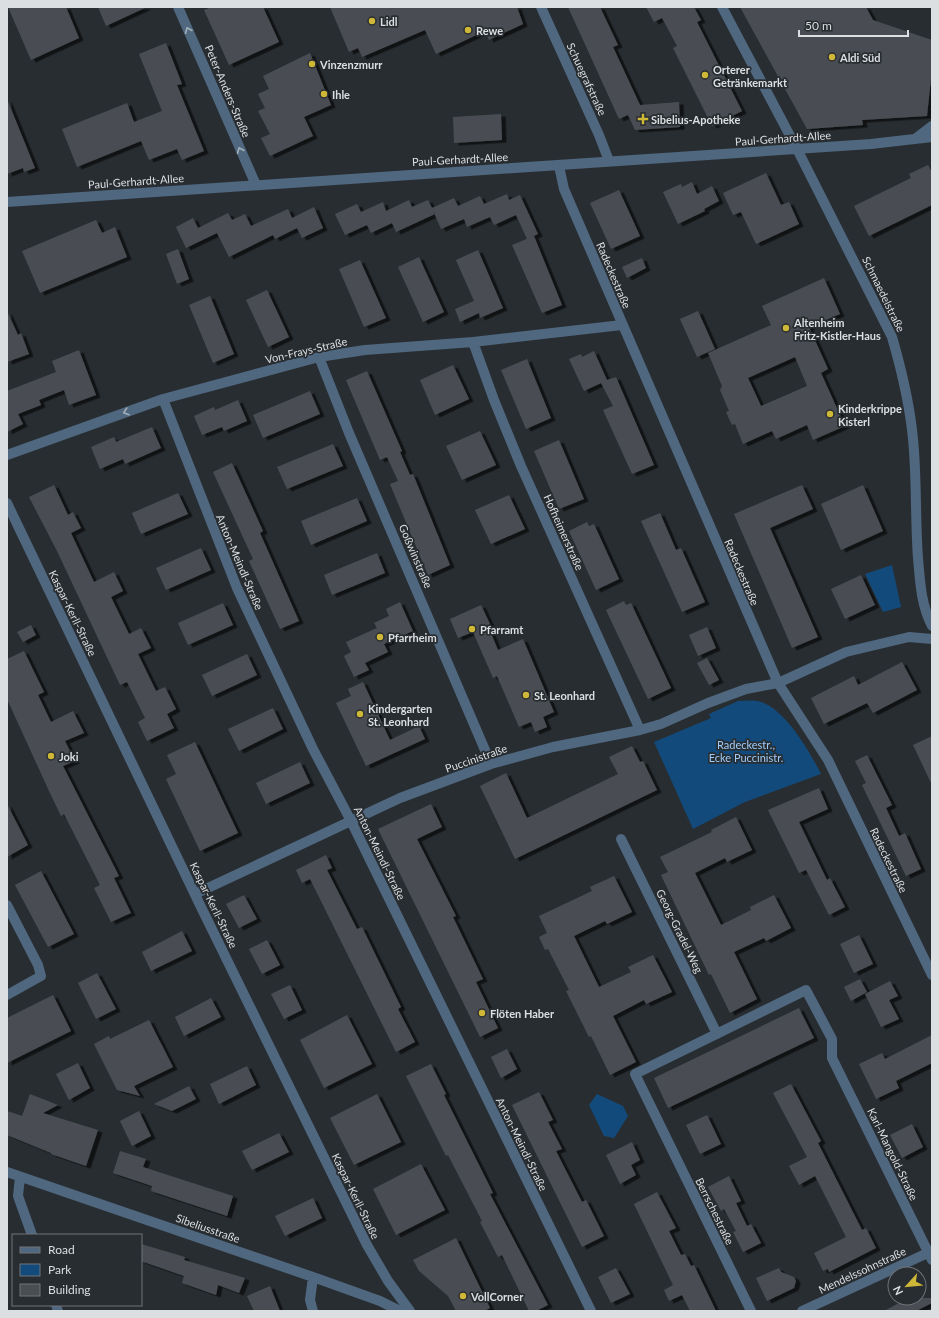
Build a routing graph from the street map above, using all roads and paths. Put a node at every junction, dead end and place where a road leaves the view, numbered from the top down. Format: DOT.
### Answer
graph roads {
  1 [pos="178,7"];
  2 [pos="541,7"];
  3 [pos="722,7"];
  4 [pos="932,126"];
  5 [pos="932,137"];
  6 [pos="914,140"];
  7 [pos="797,149"];
  8 [pos="609,161"];
  9 [pos="559,166"];
  10 [pos="256,185"];
  11 [pos="7,202"];
  12 [pos="622,325"];
  13 [pos="473,342"];
  14 [pos="319,357"];
  15 [pos="163,399"];
  16 [pos="7,454"];
  17 [pos="7,503"];
  18 [pos="932,626"];
  19 [pos="932,639"];
  20 [pos="778,683"];
  21 [pos="640,730"];
  22 [pos="491,764"];
  23 [pos="351,821"];
  24 [pos="621,839"];
  25 [pos="195,894"];
  26 [pos="7,905"];
  27 [pos="932,975"];
  28 [pos="7,995"];
  29 [pos="717,1034"];
  30 [pos="7,1172"];
  31 [pos="20,1177"];
  32 [pos="32,1234"];
  33 [pos="931,1254"];
  34 [pos="313,1277"];
  35 [pos="313,1311"];
  36 [pos="400,1311"];
  37 [pos="410,1311"];
  38 [pos="591,1311"];
  39 [pos="751,1311"];
  40 [pos="802,1311"];
  10 -- 1 [label="street, Peter-Anders-Straße, one-way"];
  2 -- 8 [label="street, Schuegrafstraße"];
  3 -- 7 [label="street, Schmaedelstraße"];
  4 -- 6 [label="street"];
  5 -- 6 [label="street, Paul-Gerhardt-Allee"];
  6 -- 7 [label="street, Paul-Gerhardt-Allee"];
  7 -- 8 [label="street, Paul-Gerhardt-Allee"];
  7 -- 18 [label="street, Schmaedelstraße"];
  8 -- 9 [label="street, Paul-Gerhardt-Allee"];
  9 -- 10 [label="street, Paul-Gerhardt-Allee"];
  9 -- 12 [label="street, Radeckestraße"];
  10 -- 11 [label="street, Paul-Gerhardt-Allee"];
  12 -- 13 [label="street, Von-Frays-Straße"];
  12 -- 20 [label="street, Radeckestraße"];
  13 -- 14 [label="street, Von-Frays-Straße"];
  13 -- 21 [label="street, Hofheimerstraße"];
  14 -- 15 [label="street, Von-Frays-Straße"];
  14 -- 22 [label="street, Goßwinstraße"];
  15 -- 16 [label="street, Von-Frays-Straße, one-way"];
  15 -- 23 [label="street, Anton-Meindl-Straße"];
  17 -- 25 [label="street, Kaspar-Kerll-Straße"];
  19 -- 20 [label="street, Puccinistraße"];
  20 -- 21 [label="street, Puccinistraße"];
  20 -- 27 [label="street, Radeckestraße"];
  21 -- 22 [label="street, Puccinistraße"];
  22 -- 23 [label="street, Puccinistraße"];
  23 -- 25 [label="street, Puccinistraße"];
  23 -- 38 [label="street, Anton-Meindl-Straße"];
  24 -- 29 [label="street, Georg-Gradel-Weg"];
  25 -- 37 [label="street, Kaspar-Kerll-Straße"];
  26 -- 28 [label="street"];
  29 -- 33 [label="street, Karl-Mangold-Straße"];
  29 -- 39 [label="street, Berrschestraße"];
  30 -- 31 [label="street, Sibeliusstraße"];
  31 -- 32 [label="street"];
  31 -- 34 [label="street, Sibeliusstraße"];
  33 -- 40 [label="street, Mendelssohnstraße"];
  34 -- 35 [label="street"];
  34 -- 36 [label="street, Sibeliusstraße"];
}
